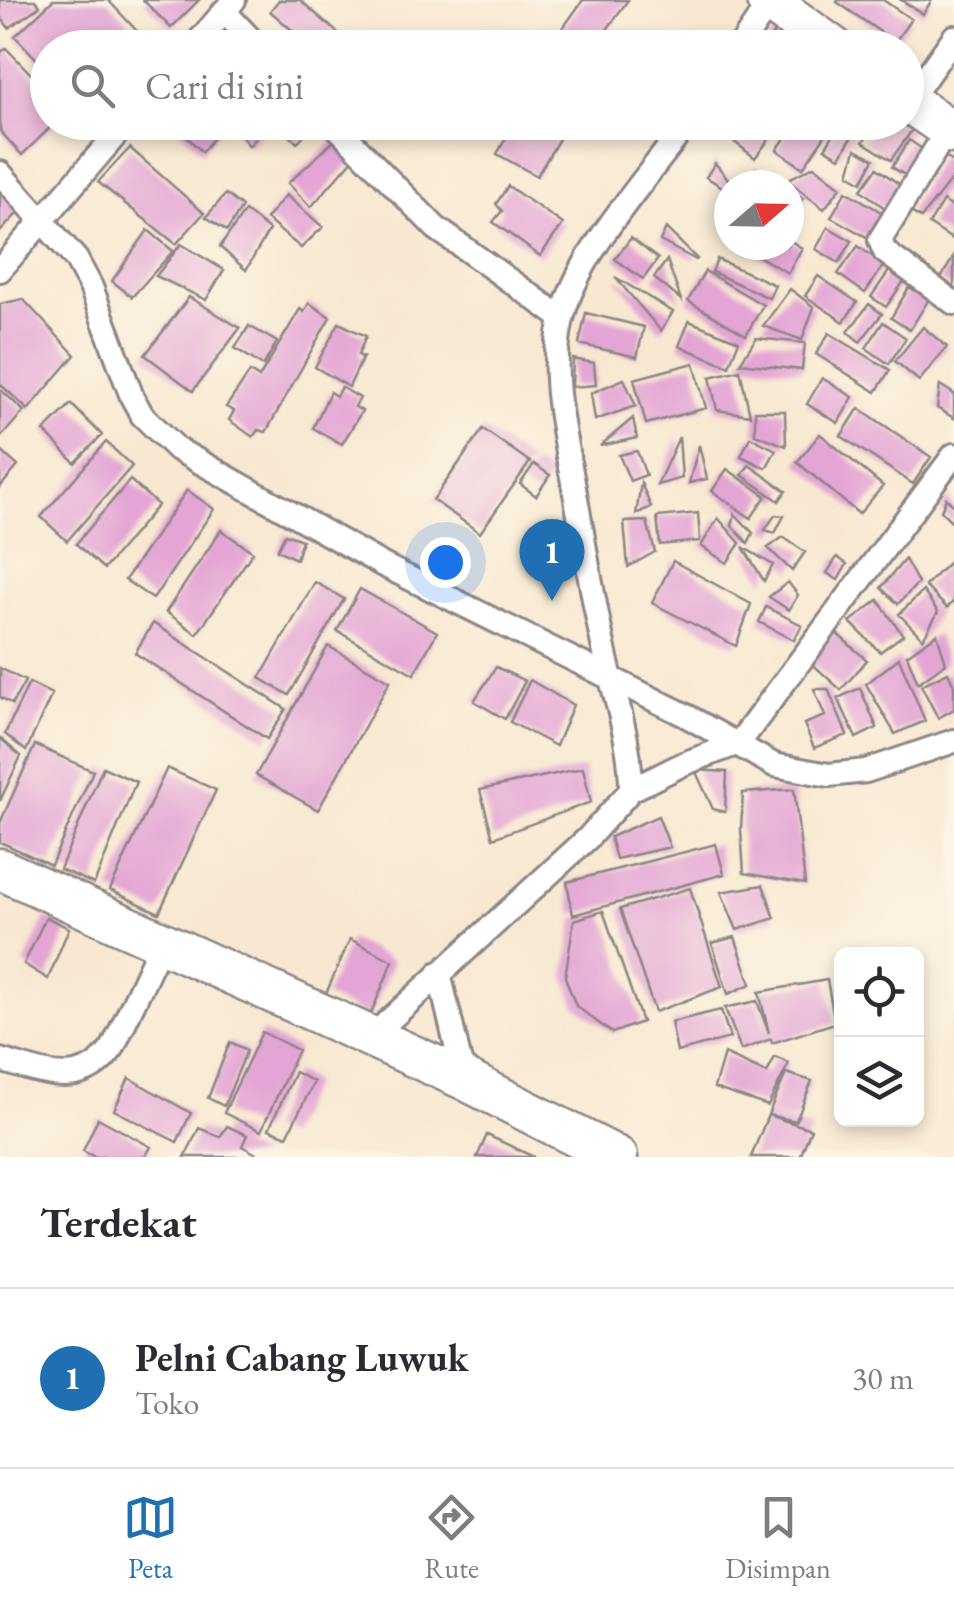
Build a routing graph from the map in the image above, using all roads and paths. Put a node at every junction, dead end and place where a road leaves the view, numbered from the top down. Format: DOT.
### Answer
graph roads {
  1 [pos="769,1"];
  2 [pos="229,6"];
  3 [pos="208,30"];
  4 [pos="246,30"];
  5 [pos="750,30"];
  6 [pos="809,30"];
  7 [pos="954,37"];
  8 [pos="924,78"];
  9 [pos="924,112"];
  10 [pos="951,131"];
  11 [pos="111,140"];
  12 [pos="350,140"];
  13 [pos="675,140"];
  14 [pos="0,173"];
  15 [pos="43,219"];
  16 [pos="0,270"];
  17 [pos="954,303"];
  18 [pos="562,318"];
  19 [pos="954,455"];
  20 [pos="611,679"];
  21 [pos="954,741"];
  22 [pos="739,744"];
  23 [pos="631,790"];
  24 [pos="0,868"];
  25 [pos="161,944"];
  26 [pos="439,973"];
  27 [pos="370,1038"];
  28 [pos="0,1060"];
  29 [pos="464,1079"];
  30 [pos="617,1157"];
  1 -- 5 [label="street"];
  1 -- 6 [label="highway"];
  2 -- 3 [label="street"];
  2 -- 4 [label="street"];
  7 -- 8 [label="street"];
  9 -- 10 [label="highway"];
  10 -- 17 [label="street"];
  11 -- 15 [label="street"];
  12 -- 18 [label="street"];
  13 -- 18 [label="street"];
  14 -- 15 [label="street"];
  15 -- 16 [label="street"];
  15 -- 20 [label="street"];
  18 -- 20 [label="street"];
  19 -- 22 [label="street"];
  20 -- 22 [label="street"];
  20 -- 23 [label="street"];
  21 -- 22 [label="street"];
  22 -- 23 [label="street"];
  23 -- 26 [label="street"];
  24 -- 25 [label="highway"];
  25 -- 27 [label="highway"];
  25 -- 28 [label="street"];
  26 -- 27 [label="street"];
  26 -- 29 [label="street"];
  27 -- 29 [label="highway"];
  29 -- 30 [label="highway"];
}
